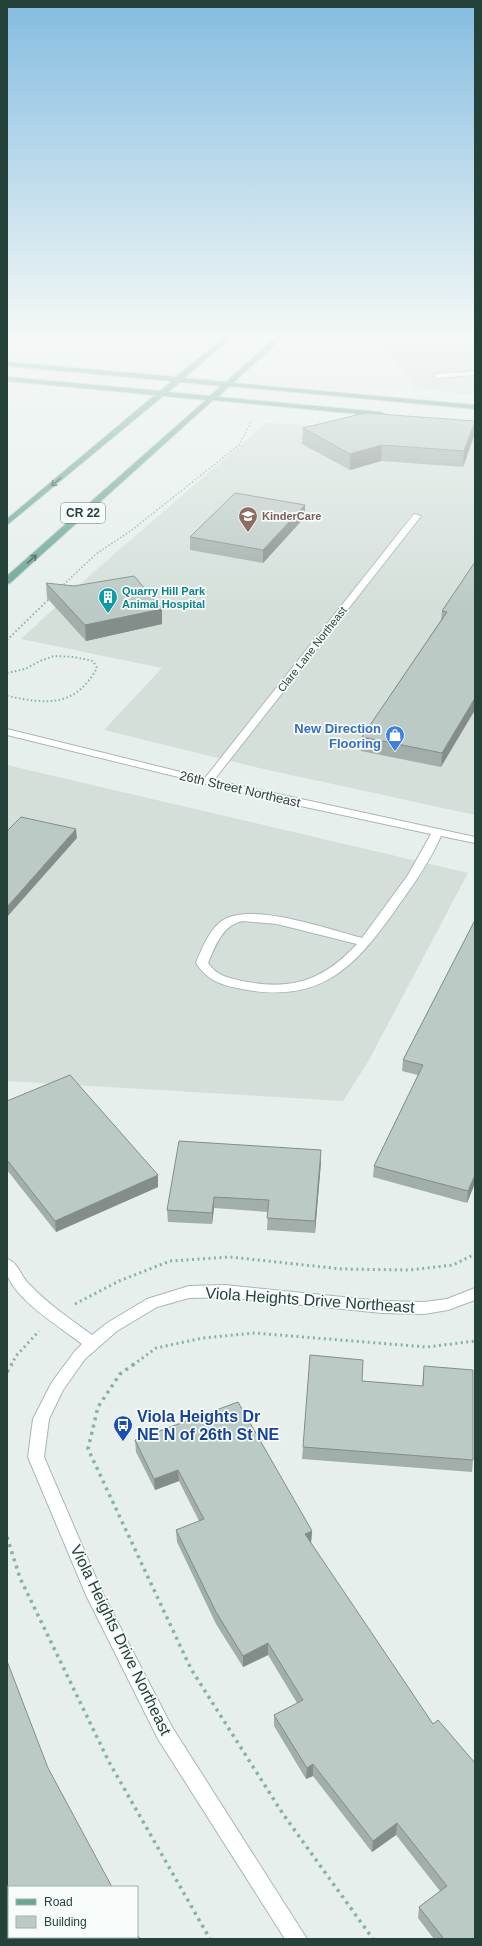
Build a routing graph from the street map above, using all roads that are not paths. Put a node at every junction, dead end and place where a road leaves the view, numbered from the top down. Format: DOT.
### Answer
graph roads {
  1 [pos="121,428"];
  2 [pos="178,428"];
  3 [pos="417,516"];
  4 [pos="7,523"];
  5 [pos="7,581"];
  6 [pos="7,732"];
  7 [pos="208,781"];
  8 [pos="437,832"];
  9 [pos="475,840"];
  10 [pos="366,943"];
  11 [pos="7,1264"];
  12 [pos="475,1294"];
  13 [pos="93,1344"];
  14 [pos="297,1939"];
  1 -- 4 [label="main road, CR 22, one-way"];
  5 -- 2 [label="main road, CR 22, one-way"];
  3 -- 7 [label="street, Clare Lane Northeast"];
  6 -- 7 [label="street, 26th Street Northeast"];
  7 -- 8 [label="street, 26th Street Northeast"];
  8 -- 9 [label="street, 26th Street Northeast"];
  8 -- 10 [label="street"];
  10 -- 10 [label="street"];
  11 -- 13 [label="street"];
  12 -- 13 [label="street, Viola Heights Drive Northeast"];
  13 -- 14 [label="street, Viola Heights Drive Northeast"];
}
